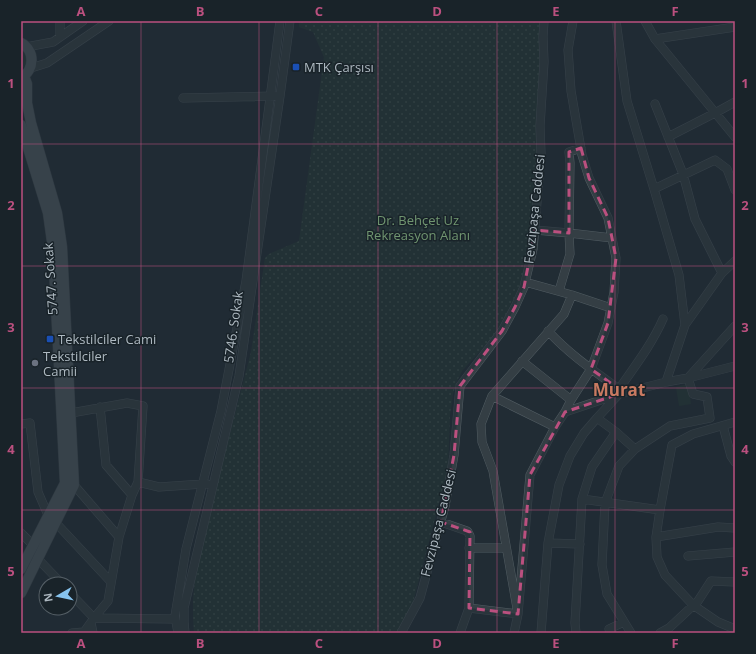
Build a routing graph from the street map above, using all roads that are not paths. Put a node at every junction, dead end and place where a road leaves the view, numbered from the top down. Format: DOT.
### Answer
graph roads {
  1 [pos="60,21"];
  2 [pos="84,21"];
  3 [pos="109,21"];
  4 [pos="280,21"];
  5 [pos="290,21"];
  6 [pos="544,21"];
  7 [pos="573,21"];
  8 [pos="616,21"];
  9 [pos="645,21"];
  10 [pos="735,27"];
  11 [pos="60,37"];
  12 [pos="655,39"];
  13 [pos="23,43"];
  14 [pos="31,68"];
  15 [pos="22,77"];
  16 [pos="280,96"];
  17 [pos="270,97"];
  18 [pos="183,98"];
  19 [pos="735,102"];
  20 [pos="655,104"];
  21 [pos="716,113"];
  22 [pos="21,124"];
  23 [pos="668,137"];
  24 [pos="735,137"];
  25 [pos="580,148"];
  26 [pos="683,174"];
  27 [pos="654,189"];
  28 [pos="735,190"];
  29 [pos="534,230"];
  30 [pos="569,233"];
  31 [pos="612,238"];
  32 [pos="735,261"];
  33 [pos="722,273"];
  34 [pos="525,282"];
  35 [pos="560,291"];
  36 [pos="572,295"];
  37 [pos="611,308"];
  38 [pos="663,319"];
  39 [pos="685,325"];
  40 [pos="735,326"];
  41 [pos="548,331"];
  42 [pos="522,361"];
  43 [pos="591,369"];
  44 [pos="733,369"];
  45 [pos="688,378"];
  46 [pos="666,382"];
  47 [pos="619,391"];
  48 [pos="492,396"];
  49 [pos="571,400"];
  50 [pos="100,407"];
  51 [pos="565,412"];
  52 [pos="71,413"];
  53 [pos="597,418"];
  54 [pos="735,422"];
  55 [pos="21,424"];
  56 [pos="723,426"];
  57 [pos="555,427"];
  58 [pos="616,432"];
  59 [pos="635,448"];
  60 [pos="735,462"];
  61 [pos="138,482"];
  62 [pos="203,484"];
  63 [pos="214,485"];
  64 [pos="74,486"];
  65 [pos="132,495"];
  66 [pos="582,499"];
  67 [pos="605,503"];
  68 [pos="660,510"];
  69 [pos="48,515"];
  70 [pos="441,522"];
  71 [pos="56,523"];
  72 [pos="735,528"];
  73 [pos="22,535"];
  74 [pos="119,537"];
  75 [pos="656,537"];
  76 [pos="548,543"];
  77 [pos="580,544"];
  78 [pos="33,545"];
  79 [pos="469,548"];
  80 [pos="506,548"];
  81 [pos="735,552"];
  82 [pos="688,556"];
  83 [pos="38,559"];
  84 [pos="21,569"];
  85 [pos="54,576"];
  86 [pos="111,582"];
  87 [pos="735,582"];
  88 [pos="21,593"];
  89 [pos="78,603"];
  90 [pos="693,605"];
  91 [pos="469,608"];
  92 [pos="518,614"];
  93 [pos="175,619"];
  94 [pos="92,621"];
  95 [pos="624,622"];
  96 [pos="735,629"];
  97 [pos="72,633"];
  98 [pos="93,633"];
  99 [pos="178,633"];
  100 [pos="185,633"];
  101 [pos="401,633"];
  102 [pos="460,633"];
  103 [pos="514,633"];
  104 [pos="541,633"];
  105 [pos="576,633"];
  106 [pos="612,633"];
  107 [pos="631,633"];
  108 [pos="660,633"];
  1 -- 11 [label="street"];
  2 -- 11 [label="street"];
  3 -- 14 [label="street"];
  4 -- 17 [label="street, 5746. Sokak"];
  5 -- 16 [label="street, 5746. Sokak"];
  6 -- 29 [label="street, Fevzipaşa Caddesi"];
  7 -- 25 [label="street"];
  8 -- 27 [label="street"];
  9 -- 12 [label="street"];
  10 -- 12 [label="street"];
  11 -- 13 [label="street"];
  12 -- 21 [label="street"];
  13 -- 14 [label="main road"];
  14 -- 15 [label="main road"];
  15 -- 52 [label="main road, 5747. Sokak"];
  16 -- 17 [label="street"];
  16 -- 63 [label="street, 5746. Sokak"];
  17 -- 18 [label="street"];
  17 -- 62 [label="street, 5746. Sokak"];
  19 -- 21 [label="street"];
  20 -- 23 [label="street"];
  21 -- 23 [label="street"];
  21 -- 24 [label="street"];
  22 -- 69 [label="main road, 5747. Sokak"];
  23 -- 26 [label="street"];
  25 -- 30 [label="street"];
  25 -- 31 [label="street"];
  26 -- 27 [label="street"];
  26 -- 28 [label="street"];
  26 -- 33 [label="street"];
  27 -- 39 [label="street"];
  29 -- 30 [label="street"];
  29 -- 34 [label="street, Fevzipaşa Caddesi"];
  30 -- 31 [label="street"];
  30 -- 35 [label="street"];
  31 -- 37 [label="street"];
  32 -- 33 [label="street"];
  33 -- 39 [label="street"];
  34 -- 35 [label="street"];
  34 -- 70 [label="street, Fevzipaşa Caddesi"];
  35 -- 36 [label="street"];
  36 -- 37 [label="street"];
  36 -- 41 [label="street"];
  37 -- 43 [label="street"];
  38 -- 47 [label="street"];
  39 -- 46 [label="street"];
  40 -- 45 [label="street"];
  41 -- 42 [label="street"];
  41 -- 43 [label="street"];
  42 -- 48 [label="street"];
  42 -- 49 [label="street"];
  43 -- 47 [label="street"];
  43 -- 49 [label="street"];
  44 -- 45 [label="street"];
  45 -- 46 [label="street"];
  45 -- 59 [label="street"];
  46 -- 47 [label="street"];
  47 -- 51 [label="street"];
  47 -- 53 [label="street"];
  48 -- 57 [label="street"];
  48 -- 80 [label="street"];
  49 -- 51 [label="street"];
  50 -- 52 [label="street"];
  50 -- 61 [label="street"];
  50 -- 65 [label="street"];
  51 -- 57 [label="street"];
  52 -- 64 [label="main road, 5747. Sokak"];
  53 -- 58 [label="street"];
  53 -- 76 [label="street"];
  54 -- 56 [label="street"];
  55 -- 69 [label="street"];
  56 -- 60 [label="street"];
  56 -- 68 [label="street"];
  57 -- 92 [label="street"];
  58 -- 59 [label="street"];
  58 -- 66 [label="street"];
  59 -- 67 [label="street"];
  61 -- 62 [label="street"];
  61 -- 65 [label="street"];
  62 -- 63 [label="street"];
  62 -- 93 [label="street, 5746. Sokak"];
  63 -- 100 [label="street, 5746. Sokak"];
  64 -- 71 [label="main road, 5747. Sokak"];
  64 -- 74 [label="street"];
  65 -- 74 [label="street"];
  66 -- 67 [label="street"];
  66 -- 77 [label="street"];
  67 -- 68 [label="street"];
  67 -- 95 [label="street"];
  68 -- 75 [label="street"];
  69 -- 78 [label="main road, 5747. Sokak"];
  70 -- 79 [label="street"];
  70 -- 101 [label="street, Fevzipaşa Caddesi"];
  71 -- 83 [label="main road, 5747. Sokak"];
  71 -- 86 [label="street"];
  72 -- 75 [label="street"];
  73 -- 78 [label="street"];
  74 -- 86 [label="street"];
  75 -- 90 [label="street"];
  76 -- 77 [label="street"];
  76 -- 104 [label="street"];
  77 -- 105 [label="street"];
  78 -- 84 [label="main road, 5747. Sokak"];
  79 -- 80 [label="street"];
  79 -- 91 [label="street"];
  80 -- 92 [label="street"];
  81 -- 82 [label="street"];
  83 -- 85 [label="street"];
  83 -- 88 [label="main road, 5747. Sokak"];
  86 -- 94 [label="street"];
  87 -- 90 [label="street"];
  89 -- 94 [label="street"];
  90 -- 96 [label="street"];
  90 -- 108 [label="street"];
  91 -- 92 [label="street"];
  91 -- 102 [label="street"];
  92 -- 103 [label="street"];
  93 -- 94 [label="street"];
  93 -- 99 [label="street, 5746. Sokak"];
  94 -- 97 [label="street"];
  94 -- 98 [label="street"];
  95 -- 106 [label="street"];
  95 -- 107 [label="street"];
}
